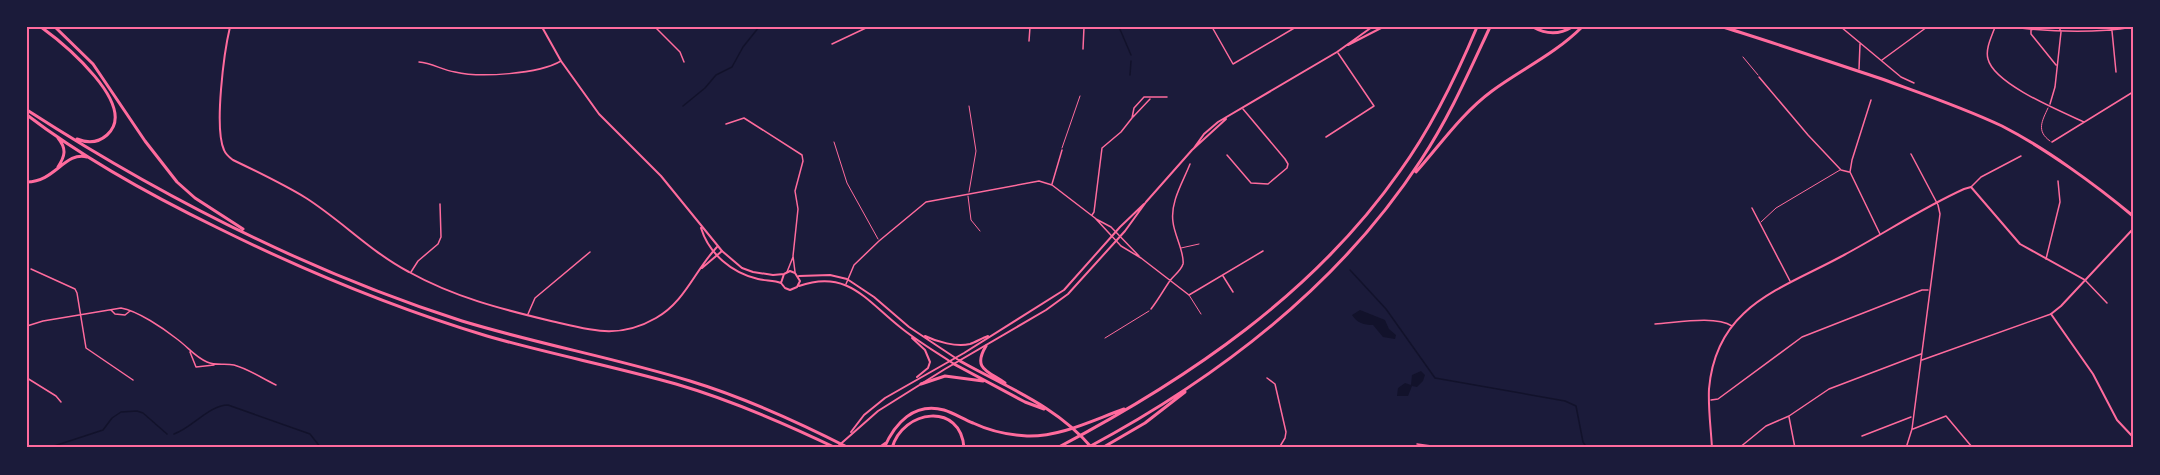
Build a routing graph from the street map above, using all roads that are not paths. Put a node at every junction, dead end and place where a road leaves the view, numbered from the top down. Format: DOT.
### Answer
graph roads {
  1 [pos="41,27"];
  2 [pos="55,27"];
  3 [pos="230,27"];
  4 [pos="542,27"];
  5 [pos="655,27"];
  6 [pos="868,27"];
  7 [pos="1030,27"];
  8 [pos="1084,27"];
  9 [pos="1212,27"];
  10 [pos="1296,27"];
  11 [pos="1372,27"];
  12 [pos="1383,27"];
  13 [pos="1477,27"];
  14 [pos="1491,27"];
  15 [pos="1533,27"];
  16 [pos="1572,27"];
  17 [pos="1582,27"];
  18 [pos="1723,27"];
  19 [pos="1841,27"];
  20 [pos="1927,27"];
  21 [pos="1995,27"];
  22 [pos="2011,27"];
  23 [pos="2059,27"];
  24 [pos="2133,27"];
  25 [pos="2031,30"];
  26 [pos="2112,31"];
  27 [pos="2061,33"];
  28 [pos="1029,41"];
  29 [pos="1860,43"];
  30 [pos="832,44"];
  31 [pos="1346,46"];
  32 [pos="1083,49"];
  33 [pos="1337,52"];
  34 [pos="1743,57"];
  35 [pos="1881,60"];
  36 [pos="561,61"];
  37 [pos="419,62"];
  38 [pos="684,62"];
  39 [pos="2057,67"];
  40 [pos="1858,71"];
  41 [pos="2116,72"];
  42 [pos="1759,77"];
  43 [pos="1914,83"];
  44 [pos="2133,92"];
  45 [pos="1080,96"];
  46 [pos="1167,97"];
  47 [pos="1152,98"];
  48 [pos="1871,100"];
  49 [pos="2049,105"];
  50 [pos="969,106"];
  51 [pos="1242,108"];
  52 [pos="27,110"];
  53 [pos="27,115"];
  54 [pos="1132,118"];
  55 [pos="2084,122"];
  56 [pos="726,124"];
  57 [pos="66,134"];
  58 [pos="56,136"];
  59 [pos="1326,136"];
  60 [pos="834,142"];
  61 [pos="2052,142"];
  62 [pos="1062,150"];
  63 [pos="1911,154"];
  64 [pos="1227,155"];
  65 [pos="2021,156"];
  66 [pos="91,158"];
  67 [pos="1190,164"];
  68 [pos="1841,170"];
  69 [pos="56,171"];
  70 [pos="1850,172"];
  71 [pos="27,182"];
  72 [pos="2058,182"];
  73 [pos="1406,183"];
  74 [pos="1052,185"];
  75 [pos="1971,187"];
  76 [pos="968,194"];
  77 [pos="1146,202"];
  78 [pos="1936,202"];
  79 [pos="440,204"];
  80 [pos="1752,208"];
  81 [pos="1091,216"];
  82 [pos="2133,216"];
  83 [pos="1095,218"];
  84 [pos="1760,223"];
  85 [pos="700,225"];
  86 [pos="2133,230"];
  87 [pos="980,231"];
  88 [pos="1116,232"];
  89 [pos="1880,235"];
  90 [pos="1111,237"];
  91 [pos="1120,237"];
  92 [pos="879,241"];
  93 [pos="1116,242"];
  94 [pos="270,244"];
  95 [pos="1199,244"];
  96 [pos="717,247"];
  97 [pos="1180,248"];
  98 [pos="722,251"];
  99 [pos="1263,251"];
  100 [pos="590,252"];
  101 [pos="712,252"];
  102 [pos="717,256"];
  103 [pos="793,256"];
  104 [pos="1141,258"];
  105 [pos="2046,260"];
  106 [pos="31,269"];
  107 [pos="700,270"];
  108 [pos="410,273"];
  109 [pos="785,273"];
  110 [pos="797,274"];
  111 [pos="1223,275"];
  112 [pos="847,279"];
  113 [pos="2085,280"];
  114 [pos="1169,281"];
  115 [pos="1790,282"];
  116 [pos="781,283"];
  117 [pos="846,285"];
  118 [pos="798,286"];
  119 [pos="1929,291"];
  120 [pos="1233,292"];
  121 [pos="1189,295"];
  122 [pos="2107,303"];
  123 [pos="1151,309"];
  124 [pos="110,310"];
  125 [pos="131,311"];
  126 [pos="1202,314"];
  127 [pos="2051,314"];
  128 [pos="80,315"];
  129 [pos="528,316"];
  130 [pos="1655,324"];
  131 [pos="27,326"];
  132 [pos="1732,326"];
  133 [pos="909,327"];
  134 [pos="908,333"];
  135 [pos="994,334"];
  136 [pos="1105,338"];
  137 [pos="986,346"];
  138 [pos="190,351"];
  139 [pos="1921,354"];
  140 [pos="955,358"];
  141 [pos="950,361"];
  142 [pos="960,361"];
  143 [pos="1921,361"];
  144 [pos="215,364"];
  145 [pos="954,364"];
  146 [pos="27,378"];
  147 [pos="1267,378"];
  148 [pos="134,380"];
  149 [pos="913,381"];
  150 [pos="988,382"];
  151 [pos="1197,382"];
  152 [pos="921,384"];
  153 [pos="276,385"];
  154 [pos="1011,388"];
  155 [pos="1710,400"];
  156 [pos="61,402"];
  157 [pos="1134,405"];
  158 [pos="1048,410"];
  159 [pos="1789,416"];
  160 [pos="1913,416"];
  161 [pos="1912,429"];
  162 [pos="848,436"];
  163 [pos="1862,436"];
  164 [pos="2133,437"];
  165 [pos="887,442"];
  166 [pos="1417,444"];
  167 [pos="892,447"];
  168 [pos="1972,447"];
  169 [pos="836,448"];
  170 [pos="849,448"];
  171 [pos="879,448"];
  172 [pos="884,448"];
  173 [pos="964,448"];
  174 [pos="1057,448"];
  175 [pos="1087,448"];
  176 [pos="1092,448"];
  177 [pos="1102,448"];
  178 [pos="1279,448"];
  179 [pos="1446,448"];
  180 [pos="1712,448"];
  181 [pos="1739,448"];
  182 [pos="1795,448"];
  183 [pos="1906,448"];
  1 -- 57 [label="main road"];
  2 -- 94 [label="main road"];
  3 -- 108 [label="main road"];
  4 -- 36 [label="main road"];
  5 -- 38 [label="street"];
  6 -- 30 [label="street"];
  7 -- 28 [label="street"];
  8 -- 32 [label="street"];
  9 -- 10 [label="street"];
  11 -- 31 [label="main road"];
  12 -- 31 [label="main road"];
  13 -- 157 [label="main road"];
  14 -- 73 [label="main road"];
  15 -- 16 [label="main road"];
  17 -- 73 [label="main road"];
  18 -- 40 [label="main road"];
  19 -- 29 [label="street"];
  20 -- 35 [label="street"];
  21 -- 49 [label="street"];
  22 -- 25 [label="street"];
  23 -- 27 [label="street"];
  24 -- 26 [label="street"];
  25 -- 27 [label="street"];
  25 -- 39 [label="street"];
  26 -- 27 [label="street"];
  26 -- 41 [label="street"];
  27 -- 39 [label="street"];
  29 -- 35 [label="street"];
  29 -- 40 [label="street"];
  31 -- 33 [label="main road"];
  33 -- 51 [label="main road"];
  33 -- 59 [label="street"];
  34 -- 42 [label="lane"];
  35 -- 43 [label="street"];
  36 -- 37 [label="street"];
  36 -- 85 [label="main road"];
  39 -- 49 [label="street"];
  40 -- 82 [label="main road"];
  42 -- 68 [label="street"];
  44 -- 55 [label="street"];
  45 -- 62 [label="lane"];
  46 -- 47 [label="street"];
  47 -- 54 [label="street"];
  47 -- 54 [label="street"];
  48 -- 70 [label="street"];
  49 -- 55 [label="street"];
  49 -- 61 [label="lane"];
  50 -- 76 [label="lane"];
  51 -- 64 [label="street"];
  51 -- 77 [label="main road"];
  52 -- 57 [label="main road"];
  53 -- 58 [label="main road"];
  54 -- 81 [label="street"];
  55 -- 61 [label="street"];
  56 -- 103 [label="street"];
  57 -- 94 [label="main road"];
  58 -- 66 [label="main road"];
  58 -- 69 [label="main road"];
  60 -- 92 [label="lane"];
  62 -- 74 [label="street"];
  63 -- 78 [label="street"];
  65 -- 75 [label="street"];
  66 -- 69 [label="main road"];
  66 -- 169 [label="main road"];
  67 -- 97 [label="street"];
  68 -- 70 [label="street"];
  68 -- 84 [label="lane"];
  69 -- 71 [label="main road"];
  70 -- 89 [label="street"];
  72 -- 105 [label="street"];
  73 -- 151 [label="main road"];
  74 -- 76 [label="street"];
  74 -- 81 [label="street"];
  75 -- 78 [label="main road"];
  75 -- 105 [label="main road"];
  76 -- 87 [label="lane"];
  76 -- 92 [label="street"];
  77 -- 88 [label="main road"];
  77 -- 91 [label="main road"];
  78 -- 89 [label="main road"];
  78 -- 119 [label="street"];
  79 -- 108 [label="street"];
  80 -- 84 [label="street"];
  81 -- 83 [label="street"];
  83 -- 88 [label="street"];
  83 -- 90 [label="street"];
  84 -- 115 [label="street"];
  85 -- 96 [label="main road"];
  85 -- 101 [label="main road"];
  86 -- 113 [label="main road"];
  88 -- 90 [label="main road"];
  88 -- 91 [label="street"];
  89 -- 115 [label="main road"];
  90 -- 93 [label="street"];
  90 -- 135 [label="main road"];
  91 -- 93 [label="main road"];
  91 -- 104 [label="street"];
  92 -- 112 [label="street"];
  93 -- 104 [label="street"];
  93 -- 137 [label="main road"];
  94 -- 170 [label="main road"];
  95 -- 97 [label="lane"];
  96 -- 98 [label="main road"];
  96 -- 101 [label="main road"];
  97 -- 114 [label="street"];
  98 -- 102 [label="main road"];
  98 -- 109 [label="main road"];
  99 -- 111 [label="street"];
  100 -- 129 [label="street"];
  101 -- 102 [label="main road"];
  101 -- 107 [label="main road"];
  102 -- 107 [label="main road"];
  102 -- 116 [label="main road"];
  103 -- 109 [label="street"];
  103 -- 110 [label="street"];
  104 -- 114 [label="street"];
  105 -- 113 [label="main road"];
  106 -- 128 [label="street"];
  107 -- 129 [label="main road"];
  108 -- 129 [label="main road"];
  109 -- 110 [label="main road"];
  109 -- 116 [label="main road"];
  110 -- 112 [label="main road"];
  110 -- 118 [label="main road"];
  111 -- 120 [label="street"];
  111 -- 121 [label="street"];
  112 -- 117 [label="street"];
  112 -- 133 [label="main road"];
  113 -- 122 [label="street"];
  113 -- 127 [label="main road"];
  114 -- 121 [label="street"];
  114 -- 123 [label="street"];
  115 -- 132 [label="main road"];
  116 -- 118 [label="main road"];
  117 -- 118 [label="main road"];
  117 -- 134 [label="main road"];
  119 -- 139 [label="street"];
  119 -- 155 [label="street"];
  121 -- 126 [label="lane"];
  123 -- 136 [label="lane"];
  124 -- 125 [label="street"];
  124 -- 125 [label="street"];
  124 -- 128 [label="street"];
  125 -- 138 [label="street"];
  127 -- 143 [label="street"];
  127 -- 164 [label="main road"];
  128 -- 131 [label="street"];
  128 -- 148 [label="street"];
  130 -- 132 [label="street"];
  132 -- 155 [label="main road"];
  133 -- 135 [label="main road"];
  133 -- 140 [label="main road"];
  134 -- 141 [label="main road"];
  134 -- 149 [label="main road"];
  135 -- 140 [label="main road"];
  137 -- 142 [label="main road"];
  137 -- 154 [label="main road"];
  138 -- 144 [label="street"];
  138 -- 144 [label="street"];
  139 -- 143 [label="street"];
  139 -- 159 [label="street"];
  140 -- 141 [label="main road"];
  140 -- 142 [label="main road"];
  141 -- 145 [label="main road"];
  141 -- 149 [label="main road"];
  142 -- 145 [label="main road"];
  142 -- 154 [label="main road"];
  143 -- 160 [label="street"];
  144 -- 153 [label="street"];
  145 -- 150 [label="main road"];
  145 -- 152 [label="main road"];
  146 -- 156 [label="street"];
  147 -- 178 [label="street"];
  149 -- 162 [label="main road"];
  150 -- 152 [label="main road"];
  150 -- 158 [label="main road"];
  151 -- 175 [label="main road"];
  151 -- 177 [label="main road"];
  152 -- 162 [label="main road"];
  154 -- 158 [label="main road"];
  155 -- 180 [label="main road"];
  157 -- 165 [label="main road"];
  157 -- 174 [label="main road"];
  158 -- 176 [label="main road"];
  159 -- 181 [label="street"];
  159 -- 182 [label="street"];
  160 -- 161 [label="street"];
  160 -- 163 [label="street"];
  161 -- 168 [label="street"];
  161 -- 183 [label="street"];
  162 -- 169 [label="main road"];
  165 -- 171 [label="main road"];
  165 -- 172 [label="main road"];
  166 -- 179 [label="street"];
  167 -- 173 [label="main road"];
}
